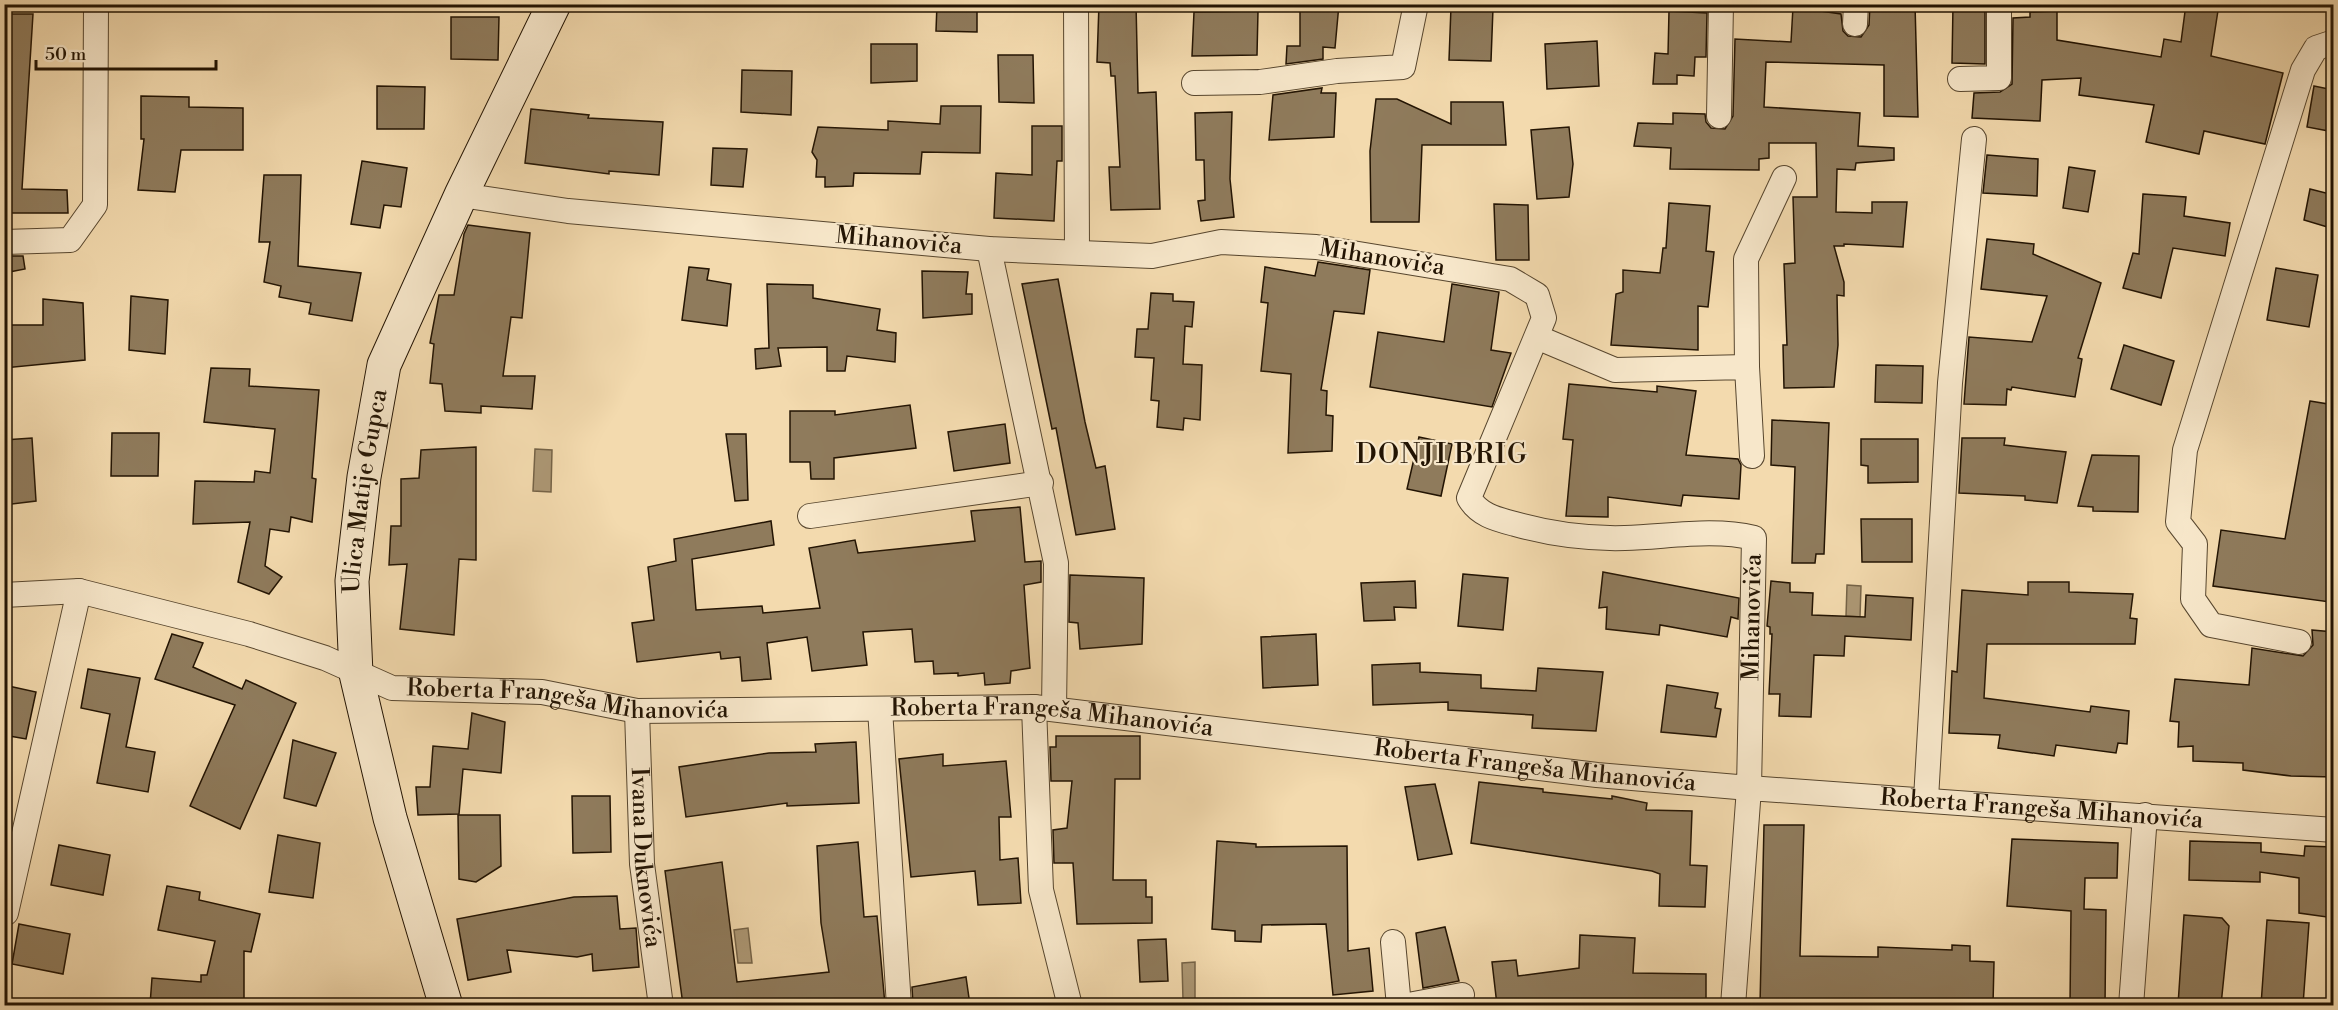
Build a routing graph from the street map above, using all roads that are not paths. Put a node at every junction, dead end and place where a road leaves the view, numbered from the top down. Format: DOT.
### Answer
graph roads {
  1 [pos="96,4"];
  2 [pos="555,4"];
  3 [pos="1076,4"];
  4 [pos="1416,4"];
  5 [pos="1721,4"];
  6 [pos="1999,4"];
  7 [pos="2334,42"];
  8 [pos="1960,79"];
  9 [pos="1194,83"];
  10 [pos="1719,116"];
  11 [pos="1974,139"];
  12 [pos="1784,178"];
  13 [pos="461,195"];
  14 [pos="4,243"];
  15 [pos="990,249"];
  16 [pos="1077,252"];
  17 [pos="1539,338"];
  18 [pos="1748,367"];
  19 [pos="1752,456"];
  20 [pos="1041,483"];
  21 [pos="810,516"];
  22 [pos="80,591"];
  23 [pos="4,594"];
  24 [pos="2299,642"];
  25 [pos="356,674"];
  26 [pos="1044,708"];
  27 [pos="880,709"];
  28 [pos="637,711"];
  29 [pos="1749,788"];
  30 [pos="1926,799"];
  31 [pos="2145,815"];
  32 [pos="2334,830"];
  33 [pos="6,913"];
  34 [pos="1394,942"];
  35 [pos="1462,995"];
  36 [pos="446,1005"];
  37 [pos="661,1005"];
  38 [pos="899,1005"];
  39 [pos="1070,1005"];
  40 [pos="1401,1005"];
  41 [pos="1733,1005"];
  42 [pos="2131,1005"];
  1 -- 14 [label="street"];
  2 -- 13 [label="street, Ulica Matije Gupca"];
  3 -- 16 [label="street"];
  4 -- 9 [label="street"];
  5 -- 10 [label="street"];
  6 -- 8 [label="street"];
  7 -- 24 [label="street"];
  11 -- 30 [label="street"];
  12 -- 18 [label="street"];
  13 -- 15 [label="street, Mihanoviča"];
  13 -- 25 [label="street, Ulica Matije Gupca"];
  15 -- 16 [label="street, Mihanoviča"];
  15 -- 20 [label="street"];
  16 -- 17 [label="street, Mihanoviča"];
  17 -- 18 [label="street"];
  17 -- 29 [label="street, Mihanoviča"];
  18 -- 19 [label="street"];
  20 -- 21 [label="street"];
  20 -- 26 [label="street"];
  22 -- 23 [label="street, Roberta Frangeša Mihanovića"];
  22 -- 25 [label="street, Roberta Frangeša Mihanovića"];
  22 -- 33 [label="street"];
  25 -- 28 [label="street, Roberta Frangeša Mihanovića"];
  25 -- 36 [label="street, Ulica Matije Gupca"];
  26 -- 27 [label="street, Roberta Frangeša Mihanovića"];
  26 -- 29 [label="street, Roberta Frangeša Mihanovića"];
  26 -- 39 [label="street"];
  27 -- 28 [label="street, Roberta Frangeša Mihanovića"];
  27 -- 38 [label="street"];
  28 -- 37 [label="street, Ivana Duknovića"];
  29 -- 30 [label="street, Roberta Frangeša Mihanovića"];
  29 -- 41 [label="street"];
  30 -- 31 [label="street, Roberta Frangeša Mihanovića"];
  31 -- 32 [label="street, Roberta Frangeša Mihanovića"];
  31 -- 42 [label="street"];
  34 -- 40 [label="street"];
  35 -- 40 [label="street"];
}
